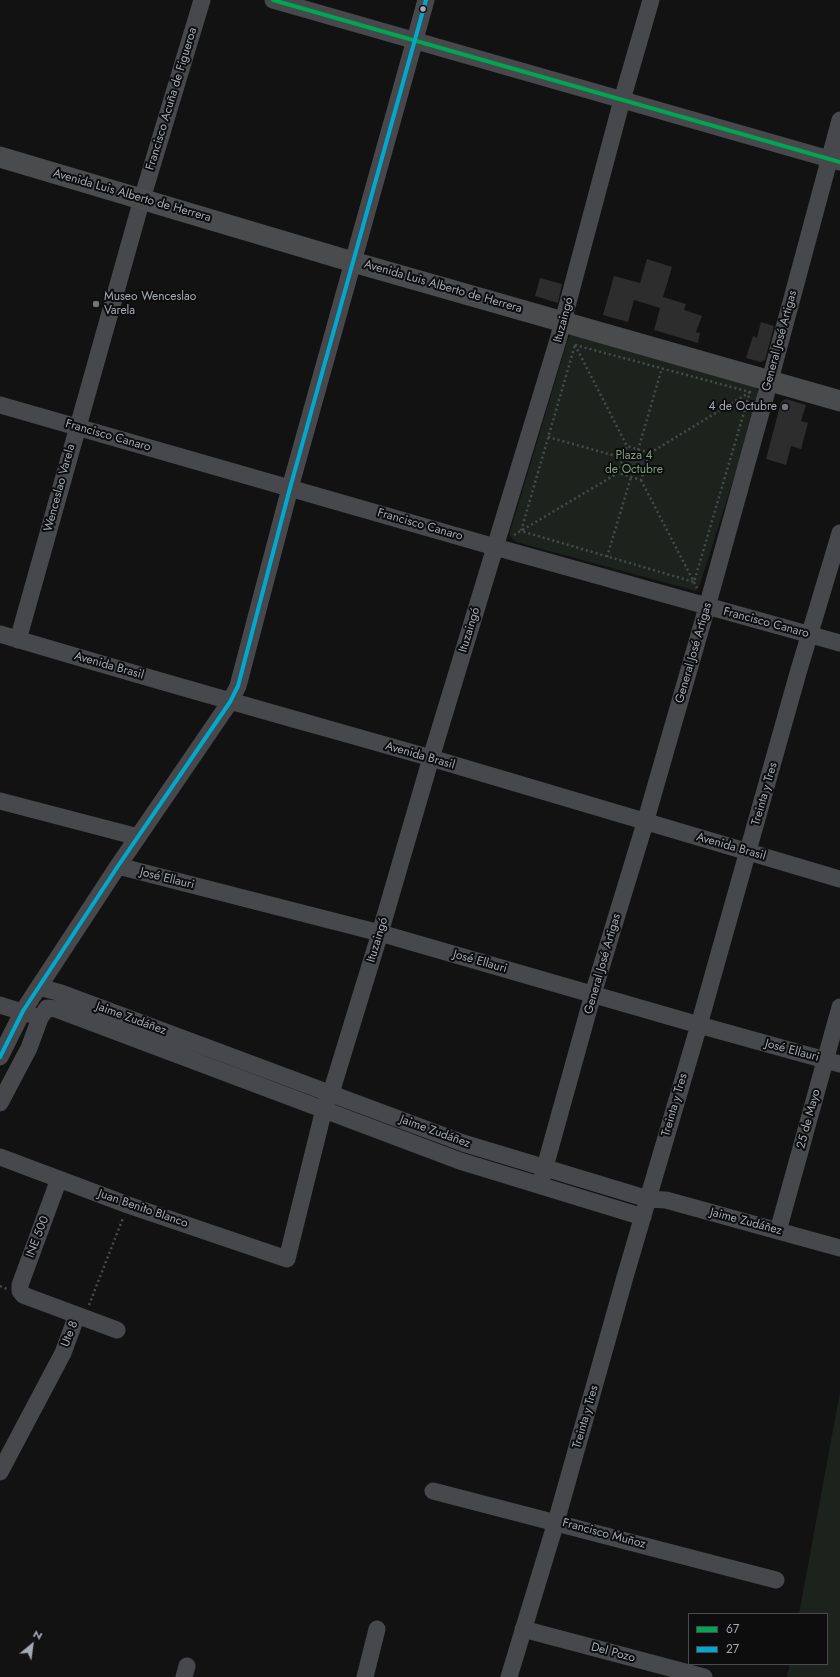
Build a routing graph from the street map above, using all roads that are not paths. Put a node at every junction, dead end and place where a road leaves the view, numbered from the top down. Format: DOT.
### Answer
graph roads {
  1 [pos="202,0"];
  2 [pos="273,0"];
  3 [pos="426,0"];
  4 [pos="651,0"];
  5 [pos="414,40"];
  6 [pos="622,100"];
  7 [pos="840,120"];
  8 [pos="0,158"];
  9 [pos="834,161"];
  10 [pos="142,199"];
  11 [pos="353,262"];
  12 [pos="563,321"];
  13 [pos="770,380"];
  14 [pos="840,401"];
  15 [pos="0,405"];
  16 [pos="77,427"];
  17 [pos="290,488"];
  18 [pos="840,533"];
  19 [pos="495,547"];
  20 [pos="707,607"];
  21 [pos="810,635"];
  22 [pos="1,638"];
  23 [pos="18,640"];
  24 [pos="840,643"];
  25 [pos="230,702"];
  26 [pos="431,758"];
  27 [pos="0,801"];
  28 [pos="645,823"];
  29 [pos="138,837"];
  30 [pos="749,852"];
  31 [pos="118,866"];
  32 [pos="840,878"];
  33 [pos="380,933"];
  34 [pos="39,987"];
  35 [pos="594,994"];
  36 [pos="0,1005"];
  37 [pos="840,1007"];
  38 [pos="23,1011"];
  39 [pos="44,1013"];
  40 [pos="699,1025"];
  41 [pos="0,1057"];
  42 [pos="833,1062"];
  43 [pos="331,1093"];
  44 [pos="0,1103"];
  45 [pos="324,1109"];
  46 [pos="0,1158"];
  47 [pos="546,1167"];
  48 [pos="59,1180"];
  49 [pos="540,1185"];
  50 [pos="648,1199"];
  51 [pos="643,1217"];
  52 [pos="778,1231"];
  53 [pos="840,1248"];
  54 [pos="287,1259"];
  55 [pos="81,1316"];
  56 [pos="117,1330"];
  57 [pos="0,1472"];
  58 [pos="433,1491"];
  59 [pos="556,1522"];
  60 [pos="776,1580"];
  61 [pos="377,1629"];
  62 [pos="523,1629"];
  63 [pos="365,1677"];
  64 [pos="509,1677"];
  65 [pos="704,1677"];
  1 -- 10 [label="street, Francisco Acuña de Figueroa"];
  2 -- 5 [label="street"];
  3 -- 5 [label="street"];
  4 -- 6 [label="street, Ituzaingó"];
  5 -- 6 [label="street"];
  5 -- 11 [label="street"];
  6 -- 9 [label="street"];
  6 -- 12 [label="street, Ituzaingó"];
  7 -- 9 [label="street, General José Artigas"];
  8 -- 10 [label="main road, Avenida Luis Alberto de Herrera"];
  9 -- 13 [label="street, General José Artigas"];
  10 -- 11 [label="main road, Avenida Luis Alberto de Herrera"];
  10 -- 16 [label="street, Wenceslao Varela"];
  11 -- 12 [label="main road, Avenida Luis Alberto de Herrera"];
  11 -- 17 [label="street"];
  12 -- 13 [label="main road, Avenida Luis Alberto de Herrera"];
  12 -- 19 [label="street, Ituzaingó"];
  13 -- 14 [label="main road, Avenida Luis Alberto de Herrera"];
  13 -- 20 [label="street, General José Artigas"];
  15 -- 16 [label="street, Francisco Canaro"];
  16 -- 17 [label="street, Francisco Canaro"];
  16 -- 23 [label="street, Wenceslao Varela"];
  17 -- 19 [label="street, Francisco Canaro"];
  17 -- 25 [label="street"];
  18 -- 21 [label="street, Treinta y Tres"];
  19 -- 20 [label="street, Francisco Canaro"];
  19 -- 26 [label="street, Ituzaingó"];
  20 -- 21 [label="street, Francisco Canaro"];
  20 -- 28 [label="street, General José Artigas"];
  21 -- 24 [label="street, Francisco Canaro"];
  21 -- 30 [label="street, Treinta y Tres"];
  22 -- 23 [label="street, Avenida Brasil"];
  23 -- 25 [label="street, Avenida Brasil"];
  25 -- 26 [label="street, Avenida Brasil"];
  25 -- 29 [label="street"];
  26 -- 28 [label="street, Avenida Brasil"];
  26 -- 33 [label="street, Ituzaingó"];
  27 -- 29 [label="street"];
  28 -- 30 [label="street, Avenida Brasil"];
  28 -- 35 [label="street, General José Artigas"];
  29 -- 31 [label="street"];
  30 -- 32 [label="street, Avenida Brasil"];
  30 -- 40 [label="street, Treinta y Tres"];
  31 -- 33 [label="street, José Ellauri"];
  31 -- 34 [label="street"];
  33 -- 35 [label="street, José Ellauri"];
  33 -- 43 [label="street, Ituzaingó"];
  34 -- 38 [label="street"];
  34 -- 39 [label="street"];
  34 -- 43 [label="street, Jaime Zudáñez"];
  35 -- 40 [label="street, José Ellauri"];
  35 -- 47 [label="street, General José Artigas"];
  36 -- 38 [label="street, Jaime Zudáñez"];
  37 -- 42 [label="street, 25 de Mayo"];
  38 -- 39 [label="street, Jaime Zudáñez"];
  38 -- 41 [label="street"];
  39 -- 44 [label="street"];
  39 -- 45 [label="street, Jaime Zudáñez"];
  40 -- 42 [label="street, José Ellauri"];
  40 -- 50 [label="street, Treinta y Tres"];
  42 -- 52 [label="street, 25 de Mayo"];
  43 -- 45 [label="street, Ituzaingó"];
  43 -- 47 [label="street, Jaime Zudáñez"];
  45 -- 49 [label="street, Jaime Zudáñez"];
  45 -- 54 [label="street, Ituzaingó"];
  46 -- 48 [label="street, Juan Benito Blanco"];
  47 -- 49 [label="street, General José Artigas"];
  47 -- 50 [label="street, Jaime Zudáñez"];
  48 -- 54 [label="street, Juan Benito Blanco"];
  48 -- 55 [label="street, INE 500"];
  49 -- 51 [label="street, Jaime Zudáñez"];
  50 -- 51 [label="street, Treinta y Tres"];
  50 -- 52 [label="street, Jaime Zudáñez"];
  51 -- 59 [label="street, Treinta y Tres"];
  52 -- 53 [label="street, Jaime Zudáñez"];
  55 -- 56 [label="street"];
  55 -- 57 [label="street, Ute 8"];
  58 -- 59 [label="street, Francisco Muñoz"];
  59 -- 60 [label="street, Francisco Muñoz"];
  59 -- 62 [label="street, Treinta y Tres"];
  61 -- 63 [label="street"];
  62 -- 64 [label="street, Treinta y Tres"];
  62 -- 65 [label="street, Del Pozo"];
}
